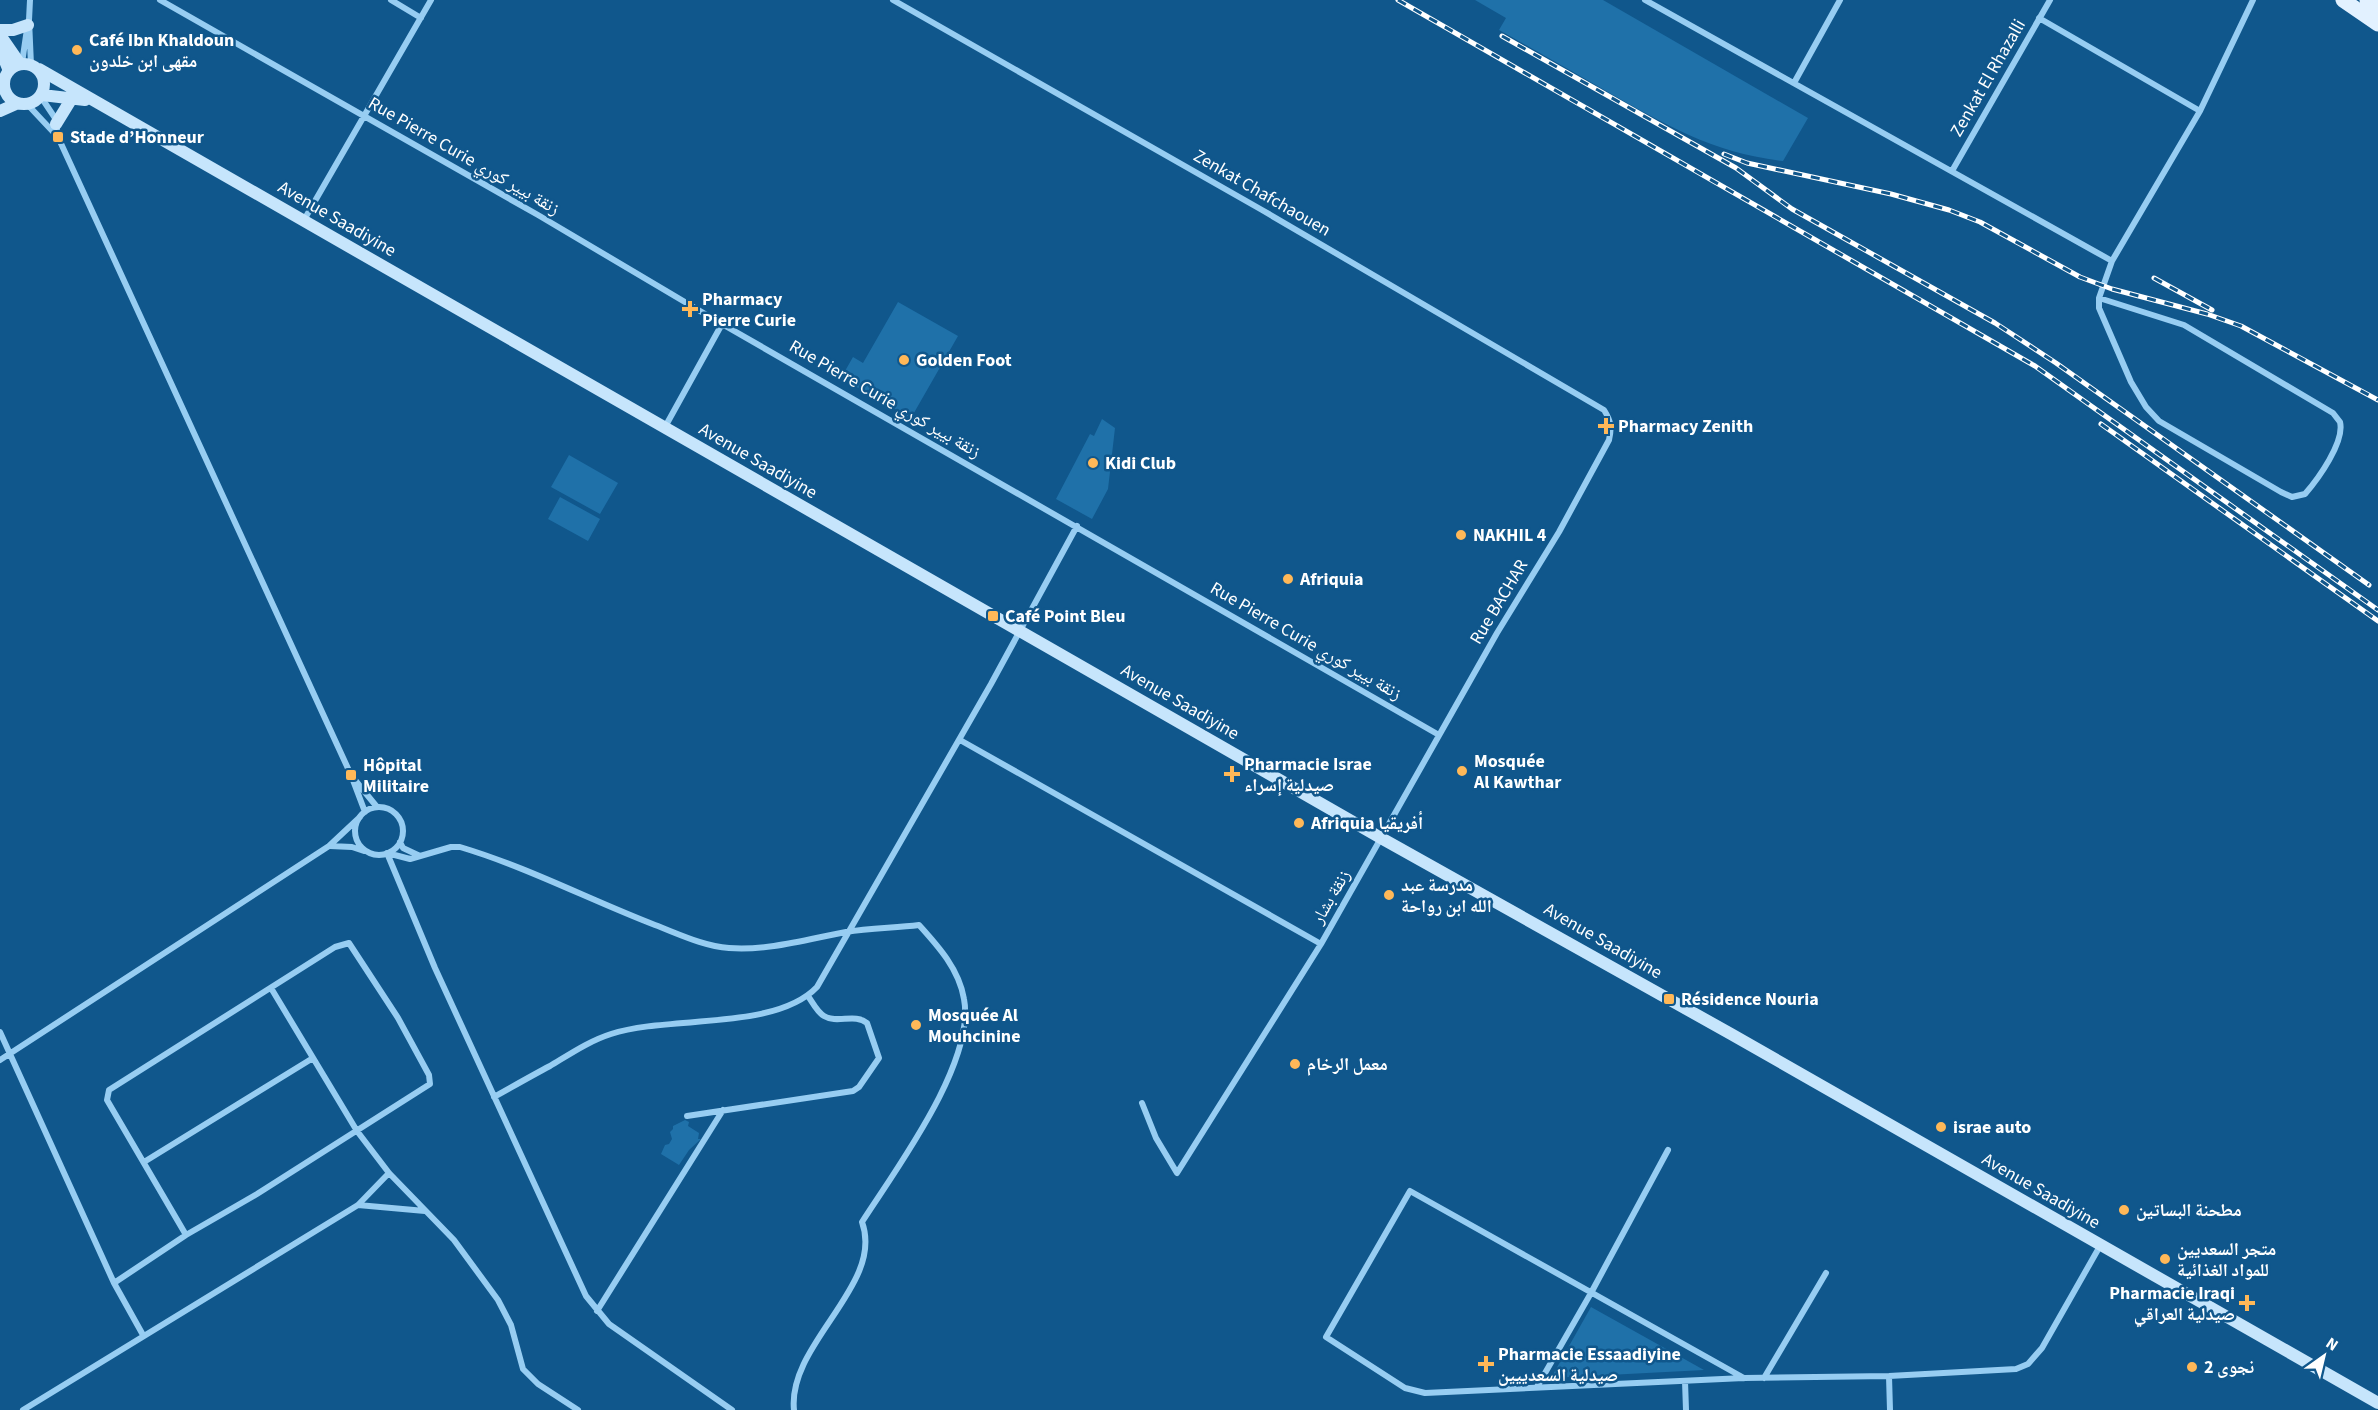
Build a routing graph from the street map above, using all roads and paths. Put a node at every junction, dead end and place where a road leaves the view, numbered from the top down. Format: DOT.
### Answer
graph roads {
  1 [pos="30,0"];
  2 [pos="159,0"];
  3 [pos="391,0"];
  4 [pos="431,0"];
  5 [pos="892,0"];
  6 [pos="1645,0"];
  7 [pos="1840,0"];
  8 [pos="2050,0"];
  9 [pos="2253,0"];
  10 [pos="2343,0"];
  11 [pos="2367,0"];
  12 [pos="2378,8"];
  13 [pos="421,18"];
  14 [pos="2039,18"];
  15 [pos="28,22"];
  16 [pos="2378,24"];
  17 [pos="0,30"];
  18 [pos="0,35"];
  19 [pos="0,49"];
  20 [pos="28,65"];
  21 [pos="9,71"];
  22 [pos="1794,83"];
  23 [pos="2,90"];
  24 [pos="41,96"];
  25 [pos="72,98"];
  26 [pos="91,101"];
  27 [pos="22,104"];
  28 [pos="0,111"];
  29 [pos="2200,111"];
  30 [pos="364,116"];
  31 [pos="57,130"];
  32 [pos="1953,171"];
  33 [pos="304,220"];
  34 [pos="2112,261"];
  35 [pos="2099,298"];
  36 [pos="722,324"];
  37 [pos="1610,419"];
  38 [pos="665,428"];
  39 [pos="1077,526"];
  40 [pos="1020,631"];
  41 [pos="1439,735"];
  42 [pos="960,740"];
  43 [pos="351,775"];
  44 [pos="377,807"];
  45 [pos="362,814"];
  46 [pos="1381,838"];
  47 [pos="400,842"];
  48 [pos="329,846"];
  49 [pos="370,853"];
  50 [pos="387,853"];
  51 [pos="421,856"];
  52 [pos="849,932"];
  53 [pos="1321,944"];
  54 [pos="271,988"];
  55 [pos="808,996"];
  56 [pos="0,1032"];
  57 [pos="10,1054"];
  58 [pos="313,1058"];
  59 [pos="0,1060"];
  60 [pos="494,1097"];
  61 [pos="1142,1103"];
  62 [pos="723,1110"];
  63 [pos="687,1116"];
  64 [pos="357,1131"];
  65 [pos="1668,1150"];
  66 [pos="144,1162"];
  67 [pos="389,1173"];
  68 [pos="358,1205"];
  69 [pos="425,1211"];
  70 [pos="186,1235"];
  71 [pos="2100,1246"];
  72 [pos="1826,1273"];
  73 [pos="114,1283"];
  74 [pos="1592,1293"];
  75 [pos="597,1311"];
  76 [pos="143,1335"];
  77 [pos="1890,1376"];
  78 [pos="1744,1378"];
  79 [pos="1764,1378"];
  80 [pos="1685,1381"];
  81 [pos="1537,1387"];
  82 [pos="2378,1404"];
  83 [pos="23,1410"];
  84 [pos="578,1410"];
  85 [pos="732,1410"];
  86 [pos="795,1410"];
  87 [pos="1686,1410"];
  88 [pos="1890,1410"];
  1 -- 15 [label="street"];
  2 -- 30 [label="street, Rue Pierre Curie زنقة بيير كوري"];
  3 -- 13 [label="street"];
  4 -- 13 [label="street"];
  5 -- 37 [label="street, Zenkat Chafchaouen"];
  6 -- 22 [label="street"];
  7 -- 22 [label="street"];
  8 -- 14 [label="street, Zenkat El Rhazalli"];
  9 -- 29 [label="street"];
  10 -- 16 [label="main road"];
  11 -- 12 [label="main road"];
  13 -- 30 [label="street"];
  14 -- 29 [label="street"];
  14 -- 32 [label="street, Zenkat El Rhazalli"];
  15 -- 17 [label="main road"];
  15 -- 20 [label="street"];
  18 -- 20 [label="main road"];
  19 -- 21 [label="main road"];
  20 -- 21 [label="main road"];
  20 -- 24 [label="main road"];
  20 -- 26 [label="main road, Avenue Saadiyine"];
  21 -- 23 [label="main road"];
  22 -- 32 [label="street"];
  23 -- 27 [label="main road"];
  24 -- 25 [label="main road, Avenue Saadiyine"];
  24 -- 27 [label="main road"];
  24 -- 31 [label="street"];
  25 -- 26 [label="main road, Avenue Saadiyine"];
  25 -- 31 [label="main road"];
  26 -- 33 [label="main road, Avenue Saadiyine"];
  27 -- 28 [label="main road"];
  27 -- 31 [label="street"];
  29 -- 34 [label="street"];
  30 -- 33 [label="street"];
  30 -- 36 [label="street, Rue Pierre Curie زنقة بيير كوري"];
  31 -- 43 [label="street"];
  32 -- 34 [label="street"];
  33 -- 38 [label="main road, Avenue Saadiyine"];
  34 -- 35 [label="street"];
  35 -- 35 [label="street"];
  36 -- 38 [label="street"];
  36 -- 39 [label="street, Rue Pierre Curie زنقة بيير كوري"];
  37 -- 41 [label="street, Rue BACHAR"];
  38 -- 40 [label="main road, Avenue Saadiyine"];
  39 -- 40 [label="street"];
  39 -- 41 [label="street, Rue Pierre Curie زنقة بيير كوري"];
  40 -- 42 [label="street"];
  40 -- 46 [label="main road, Avenue Saadiyine"];
  41 -- 46 [label="street, زنقة بشار"];
  42 -- 52 [label="street"];
  42 -- 53 [label="street"];
  43 -- 44 [label="street"];
  43 -- 45 [label="street"];
  44 -- 45 [label="street"];
  44 -- 47 [label="street"];
  45 -- 48 [label="street"];
  45 -- 49 [label="street"];
  46 -- 53 [label="street, زنقة بشار"];
  46 -- 71 [label="main road, Avenue Saadiyine"];
  47 -- 50 [label="street"];
  47 -- 51 [label="street"];
  48 -- 49 [label="street"];
  48 -- 57 [label="street"];
  49 -- 50 [label="street"];
  50 -- 51 [label="street"];
  50 -- 60 [label="street"];
  51 -- 52 [label="street"];
  52 -- 55 [label="street"];
  52 -- 86 [label="street"];
  53 -- 61 [label="street, زنقة بشار"];
  54 -- 58 [label="street"];
  54 -- 64 [label="street"];
  54 -- 66 [label="street"];
  55 -- 60 [label="street"];
  55 -- 62 [label="street"];
  56 -- 57 [label="street"];
  57 -- 59 [label="street"];
  57 -- 73 [label="street"];
  58 -- 64 [label="street"];
  58 -- 66 [label="street"];
  60 -- 75 [label="street"];
  62 -- 63 [label="street"];
  62 -- 75 [label="street"];
  64 -- 67 [label="street"];
  64 -- 70 [label="street"];
  65 -- 74 [label="street"];
  66 -- 70 [label="street"];
  67 -- 68 [label="street"];
  67 -- 69 [label="street"];
  68 -- 69 [label="street"];
  68 -- 76 [label="street"];
  69 -- 84 [label="street"];
  70 -- 73 [label="street"];
  71 -- 77 [label="street"];
  71 -- 82 [label="main road, Avenue Saadiyine"];
  72 -- 79 [label="street"];
  73 -- 76 [label="street"];
  74 -- 78 [label="street"];
  74 -- 81 [label="street"];
  74 -- 81 [label="street"];
  75 -- 85 [label="street"];
  76 -- 83 [label="street"];
  77 -- 79 [label="street"];
  77 -- 88 [label="street"];
  78 -- 79 [label="street"];
  78 -- 80 [label="street"];
  80 -- 81 [label="street"];
  80 -- 87 [label="street"];
}
